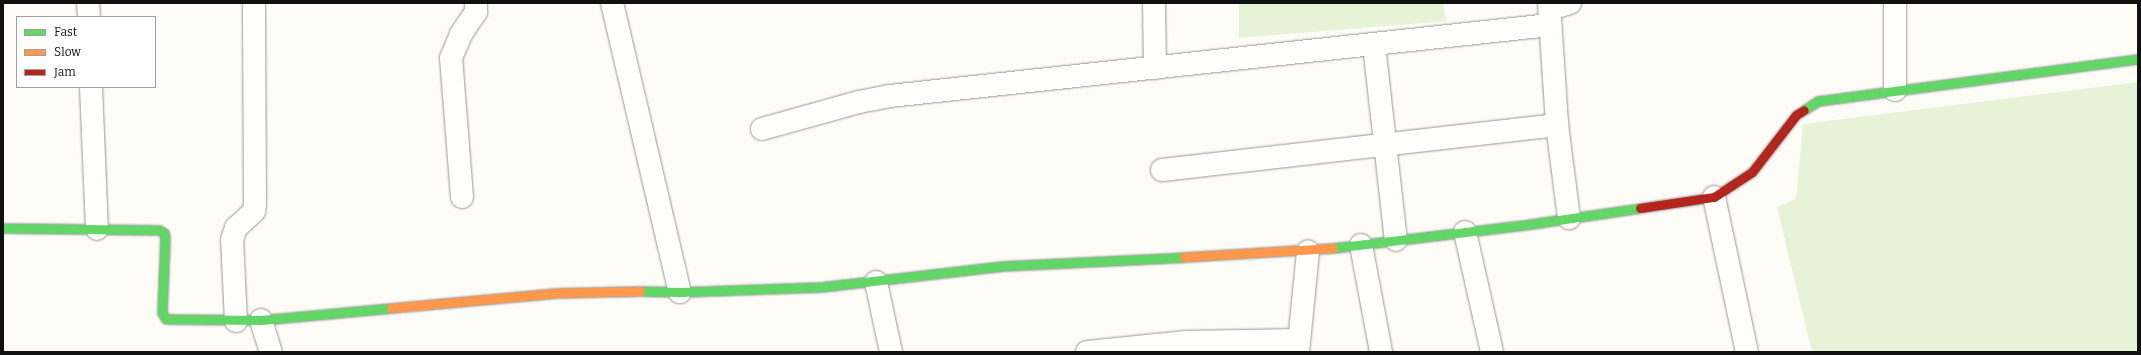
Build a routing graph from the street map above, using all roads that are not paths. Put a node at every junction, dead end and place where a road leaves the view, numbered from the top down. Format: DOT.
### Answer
graph roads {
  1 [pos="88,3"];
  2 [pos="254,3"];
  3 [pos="476,3"];
  4 [pos="612,3"];
  5 [pos="1154,3"];
  6 [pos="1895,3"];
  7 [pos="1555,10"];
  8 [pos="89,16"];
  9 [pos="1374,45"];
  10 [pos="2138,59"];
  11 [pos="1155,68"];
  12 [pos="91,88"];
  13 [pos="1895,90"];
  14 [pos="1558,125"];
  15 [pos="762,129"];
  16 [pos="1386,145"];
  17 [pos="1162,170"];
  18 [pos="462,197"];
  19 [pos="1714,197"];
  20 [pos="1569,218"];
  21 [pos="3,228"];
  22 [pos="97,229"];
  23 [pos="1465,232"];
  24 [pos="1396,240"];
  25 [pos="1361,244"];
  26 [pos="1308,250"];
  27 [pos="876,282"];
  28 [pos="680,292"];
  29 [pos="261,320"];
  30 [pos="236,321"];
  31 [pos="1298,346"];
  32 [pos="271,352"];
  33 [pos="891,352"];
  34 [pos="1087,352"];
  35 [pos="1381,352"];
  36 [pos="1492,352"];
  37 [pos="1747,352"];
  1 -- 8 [label="street"];
  2 -- 30 [label="street"];
  3 -- 18 [label="street"];
  4 -- 28 [label="street"];
  5 -- 11 [label="street"];
  6 -- 13 [label="street"];
  7 -- 9 [label="street"];
  7 -- 14 [label="street"];
  9 -- 11 [label="street"];
  9 -- 16 [label="street"];
  10 -- 13 [label="street"];
  11 -- 15 [label="street"];
  12 -- 22 [label="street"];
  13 -- 19 [label="street"];
  14 -- 16 [label="street"];
  14 -- 20 [label="street"];
  16 -- 17 [label="street"];
  16 -- 24 [label="street"];
  19 -- 20 [label="street"];
  19 -- 37 [label="street"];
  20 -- 23 [label="street"];
  21 -- 22 [label="street"];
  22 -- 30 [label="street"];
  23 -- 24 [label="street"];
  23 -- 36 [label="street"];
  24 -- 25 [label="street"];
  25 -- 26 [label="street"];
  25 -- 35 [label="street"];
  26 -- 27 [label="street"];
  26 -- 31 [label="street"];
  27 -- 28 [label="street"];
  27 -- 33 [label="street"];
  28 -- 29 [label="street"];
  29 -- 30 [label="street"];
  29 -- 32 [label="street"];
  31 -- 34 [label="street"];
}
